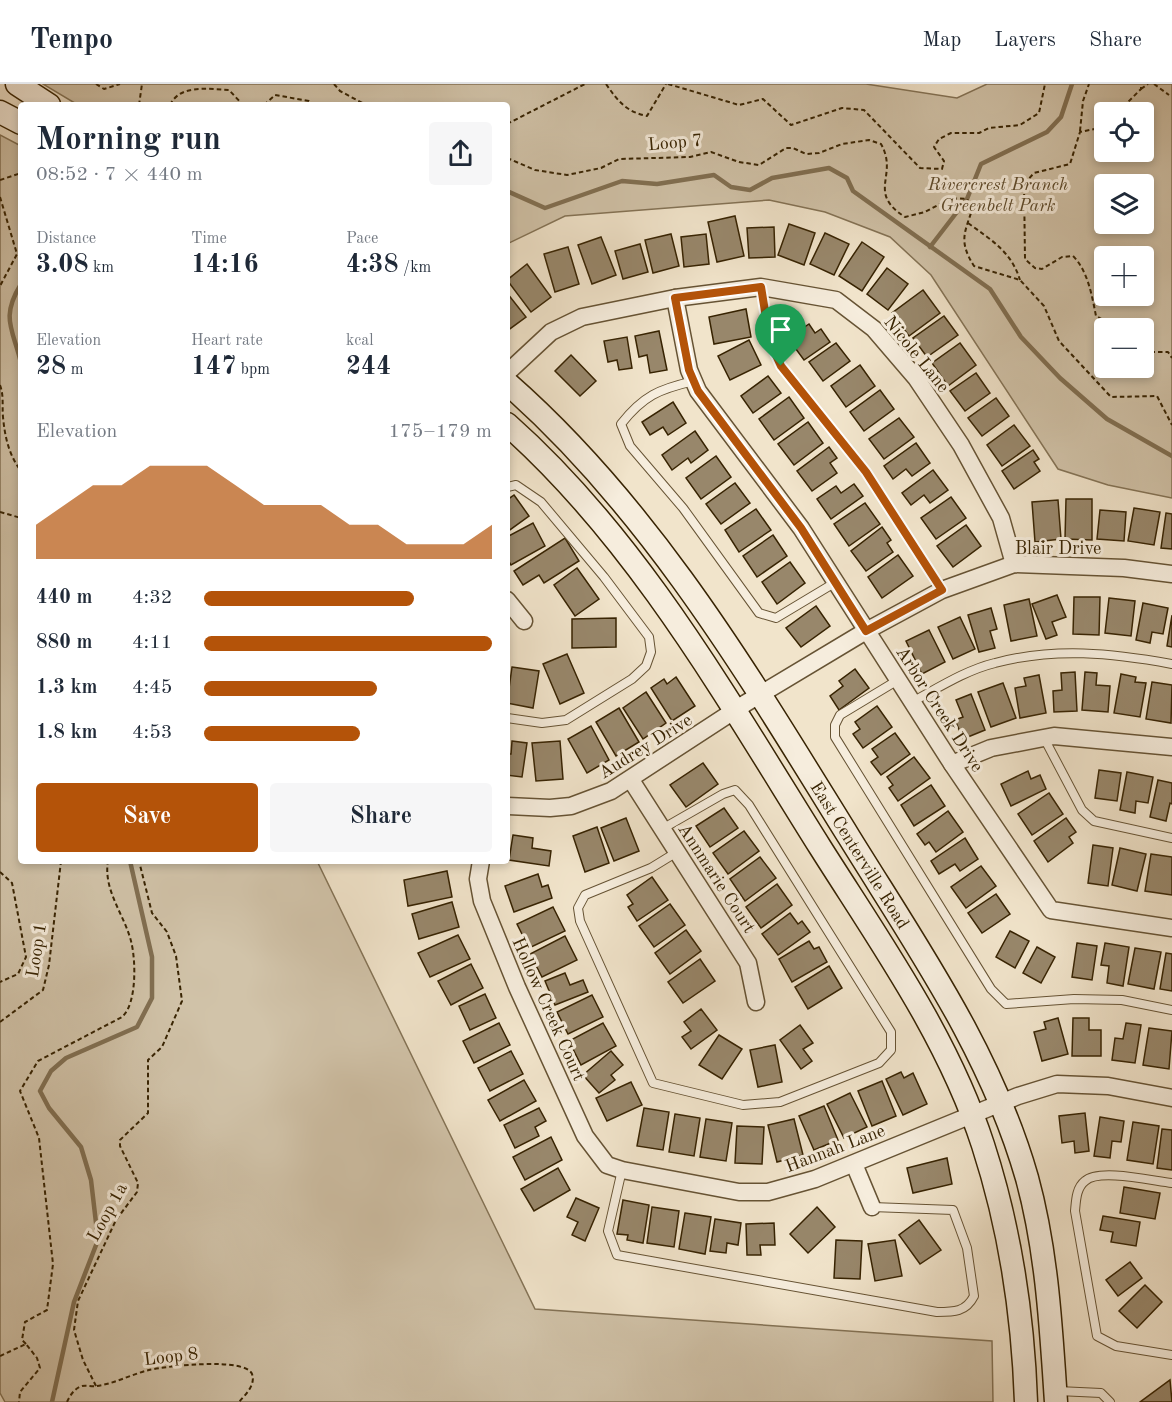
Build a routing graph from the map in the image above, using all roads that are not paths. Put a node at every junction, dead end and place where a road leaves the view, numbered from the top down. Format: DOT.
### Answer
graph roads {
  1 [pos="17,84"];
  2 [pos="44,102"];
  3 [pos="0,112"];
  4 [pos="18,121"];
  5 [pos="761,287"];
  6 [pos="675,298"];
  7 [pos="510,370"];
  8 [pos="693,381"];
  9 [pos="510,386"];
  10 [pos="510,427"];
  11 [pos="510,486"];
  12 [pos="1014,564"];
  13 [pos="1172,574"];
  14 [pos="836,582"];
  15 [pos="942,590"];
  16 [pos="510,604"];
  17 [pos="524,621"];
  18 [pos="866,631"];
  19 [pos="1172,664"];
  20 [pos="898,680"];
  21 [pos="759,695"];
  22 [pos="912,702"];
  23 [pos="733,712"];
  24 [pos="510,718"];
  25 [pos="1044,738"];
  26 [pos="1172,747"];
  27 [pos="952,764"];
  28 [pos="631,780"];
  29 [pos="510,806"];
  30 [pos="662,829"];
  31 [pos="1172,838"];
  32 [pos="677,852"];
  33 [pos="480,864"];
  34 [pos="1172,928"];
  35 [pos="756,1002"];
  36 [pos="1172,1010"];
  37 [pos="1172,1098"];
  38 [pos="1001,1104"];
  39 [pos="972,1115"];
  40 [pos="854,1164"];
  41 [pos="614,1168"];
  42 [pos="1172,1183"];
  43 [pos="872,1207"];
  44 [pos="1172,1355"];
  45 [pos="1055,1396"];
  46 [pos="1026,1402"];
  47 [pos="1110,1402"];
  1 -- 2 [label="main road"];
  3 -- 4 [label="main road"];
  5 -- 6 [label="street, Nicole Lane"];
  5 -- 12 [label="street, Nicole Lane"];
  5 -- 15 [label="lane"];
  6 -- 7 [label="street, Nicole Lane"];
  6 -- 8 [label="street, Arbor Creek Drive"];
  8 -- 14 [label="street, Arbor Creek Drive"];
  8 -- 14 [label="lane"];
  9 -- 21 [label="main road, East Centerville Road"];
  10 -- 23 [label="main road, East Centerville Road"];
  11 -- 24 [label="lane"];
  12 -- 13 [label="street, Blair Drive"];
  12 -- 15 [label="street, Blair Drive"];
  14 -- 18 [label="street, Arbor Creek Drive"];
  15 -- 18 [label="street, Blair Drive"];
  16 -- 17 [label="street"];
  18 -- 20 [label="street, Arbor Creek Drive"];
  18 -- 21 [label="street, Blair Drive"];
  19 -- 22 [label="lane"];
  20 -- 22 [label="street, Arbor Creek Drive"];
  20 -- 36 [label="lane"];
  21 -- 23 [label="street, Audrey Drive"];
  21 -- 38 [label="main road, East Centerville Road"];
  22 -- 27 [label="street, Arbor Creek Drive"];
  23 -- 28 [label="street, Audrey Drive"];
  23 -- 39 [label="main road, East Centerville Road"];
  25 -- 26 [label="street"];
  25 -- 27 [label="street"];
  25 -- 31 [label="lane"];
  27 -- 34 [label="street, Arbor Creek Drive"];
  28 -- 29 [label="street, Audrey Drive"];
  28 -- 30 [label="street, Annmarie Court"];
  30 -- 32 [label="street, Annmarie Court"];
  30 -- 32 [label="lane"];
  32 -- 35 [label="street, Annmarie Court"];
  33 -- 41 [label="street, Hollow Creek Court"];
  37 -- 38 [label="street, Hannah Lane"];
  38 -- 39 [label="street, Hannah Lane"];
  38 -- 45 [label="main road, East Centerville Road"];
  39 -- 40 [label="street, Hannah Lane"];
  39 -- 46 [label="main road, East Centerville Road"];
  40 -- 41 [label="street, Hannah Lane"];
  40 -- 43 [label="street"];
  41 -- 43 [label="lane"];
  42 -- 44 [label="lane"];
  45 -- 47 [label="lane"];
}
